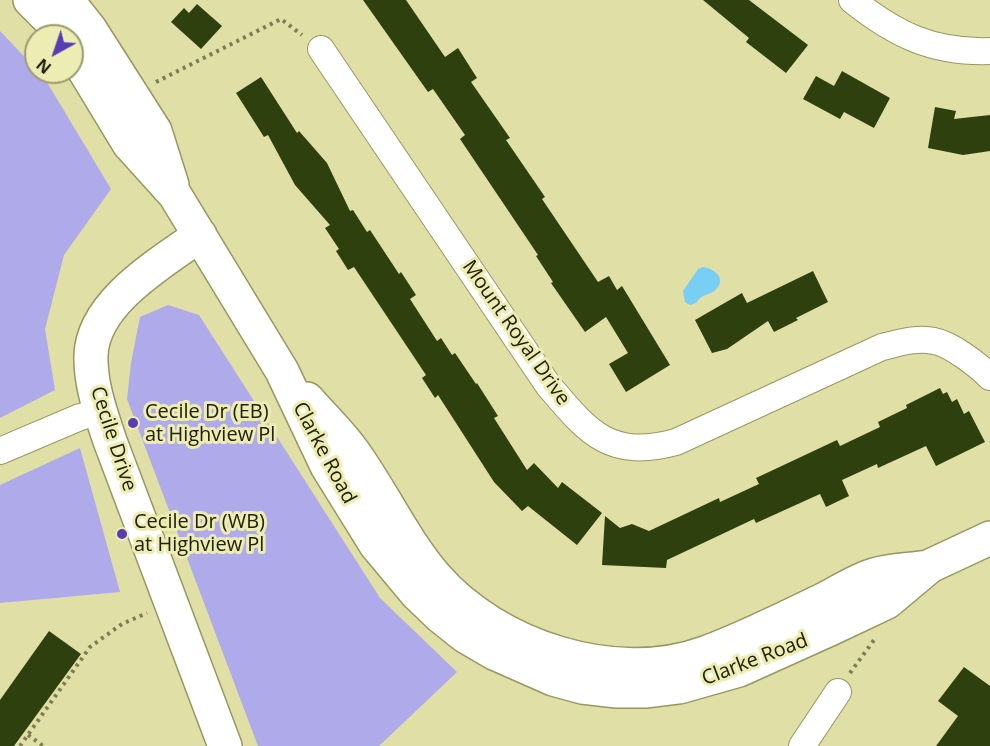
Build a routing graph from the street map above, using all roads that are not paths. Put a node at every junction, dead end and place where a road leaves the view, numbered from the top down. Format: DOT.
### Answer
graph roads {
  1 [pos="30,0"];
  2 [pos="67,0"];
  3 [pos="852,0"];
  4 [pos="54,24"];
  5 [pos="321,49"];
  6 [pos="990,51"];
  7 [pos="84,70"];
  8 [pos="175,195"];
  9 [pos="200,235"];
  10 [pos="990,377"];
  11 [pos="100,412"];
  12 [pos="0,451"];
  13 [pos="990,538"];
  14 [pos="838,692"];
  15 [pos="225,746"];
  16 [pos="802,746"];
  1 -- 4 [label="main road"];
  2 -- 8 [label="main road, Clarke Road"];
  3 -- 6 [label="street"];
  5 -- 10 [label="street, Mount Royal Drive"];
  7 -- 8 [label="main road, Clarke Road"];
  8 -- 9 [label="main road, Clarke Road"];
  9 -- 11 [label="main road, Cecile Drive"];
  9 -- 13 [label="main road, Clarke Road"];
  11 -- 12 [label="street"];
  11 -- 15 [label="main road, Cecile Drive"];
  14 -- 16 [label="street"];
}
